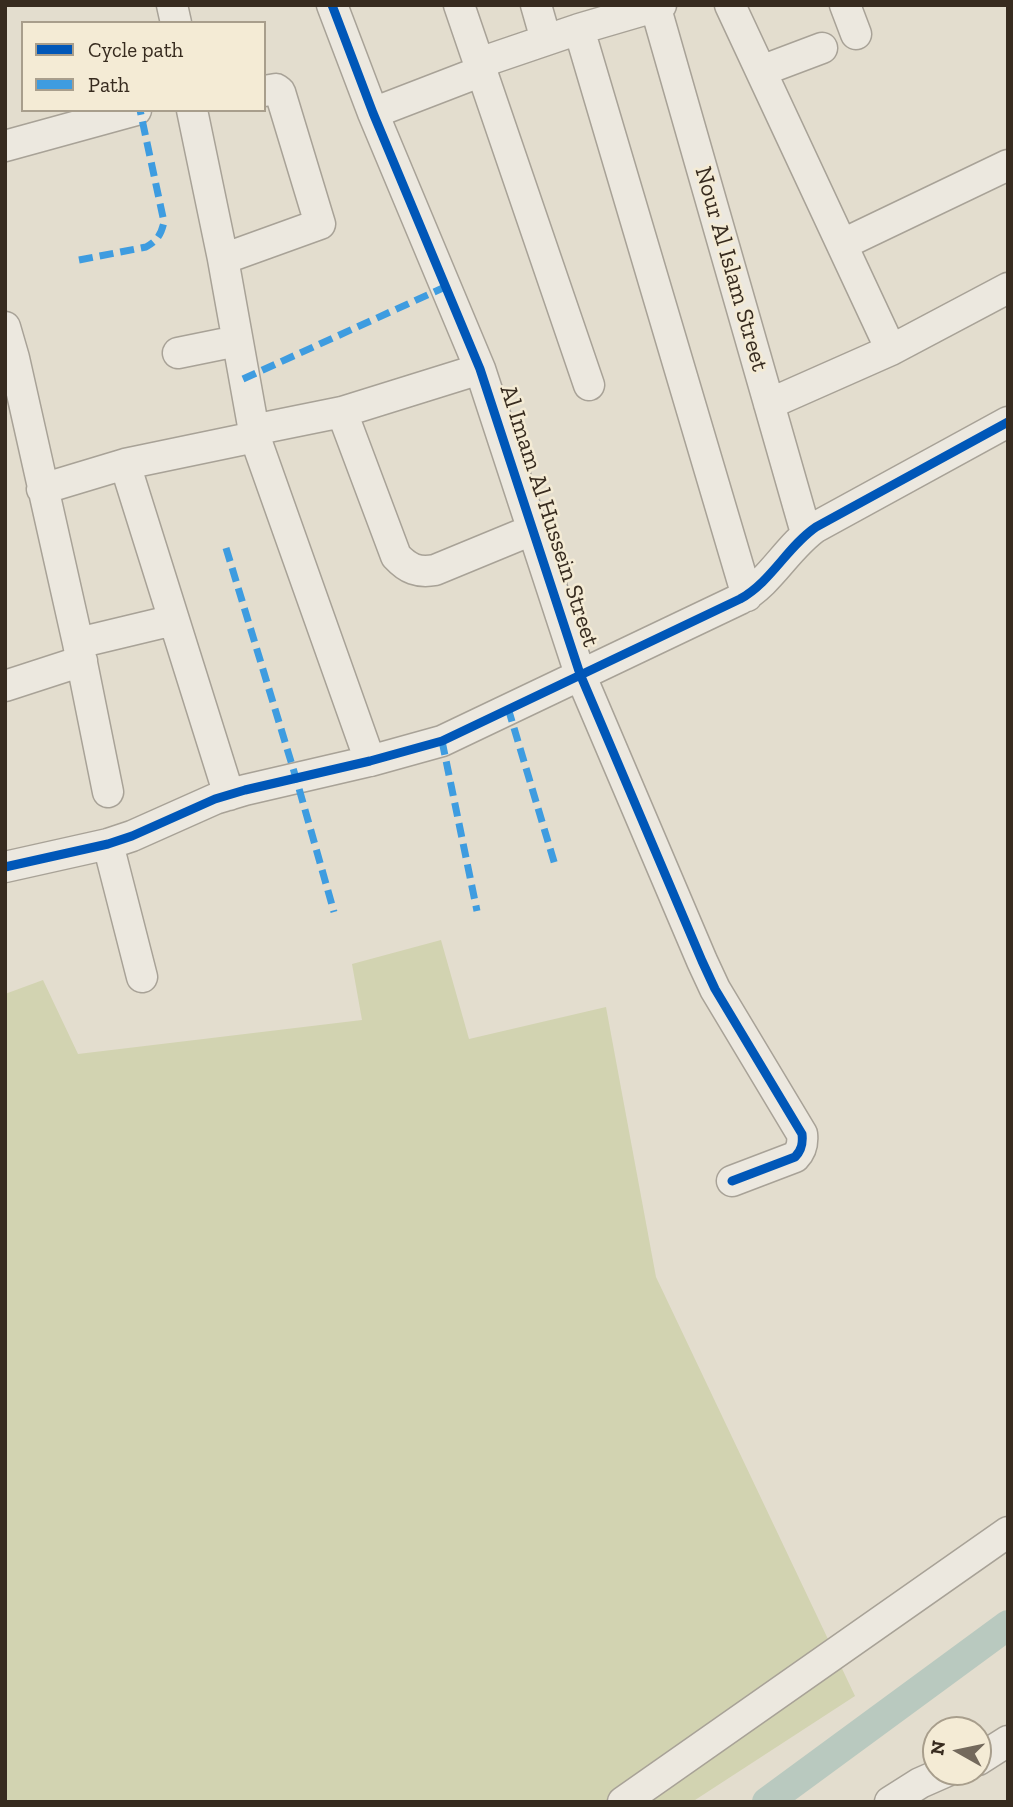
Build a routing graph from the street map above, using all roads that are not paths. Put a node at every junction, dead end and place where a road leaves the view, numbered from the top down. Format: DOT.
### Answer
graph roads {
  1 [pos="332,5"];
  2 [pos="459,5"];
  3 [pos="536,5"];
  4 [pos="730,5"];
  5 [pos="845,5"];
  6 [pos="657,6"];
  7 [pos="579,29"];
  8 [pos="856,34"];
  9 [pos="546,40"];
  10 [pos="822,48"];
  11 [pos="480,67"];
  12 [pos="761,71"];
  13 [pos="266,91"];
  14 [pos="129,112"];
  15 [pos="192,112"];
  16 [pos="373,113"];
  17 [pos="5,146"];
  18 [pos="1008,165"];
  19 [pos="843,244"];
  20 [pos="223,259"];
  21 [pos="1008,288"];
  22 [pos="5,327"];
  23 [pos="236,341"];
  24 [pos="891,349"];
  25 [pos="178,353"];
  26 [pos="480,369"];
  27 [pos="589,385"];
  28 [pos="769,404"];
  29 [pos="342,412"];
  30 [pos="1008,422"];
  31 [pos="254,433"];
  32 [pos="125,464"];
  33 [pos="42,489"];
  34 [pos="533,530"];
  35 [pos="806,533"];
  36 [pos="747,596"];
  37 [pos="174,620"];
  38 [pos="80,652"];
  39 [pos="580,674"];
  40 [pos="5,686"];
  41 [pos="370,761"];
  42 [pos="108,792"];
  43 [pos="229,795"];
  44 [pos="108,844"];
  45 [pos="5,867"];
  46 [pos="142,977"];
  47 [pos="732,1181"];
  48 [pos="1008,1532"];
  49 [pos="1008,1741"];
  50 [pos="992,1751"];
  51 [pos="922,1782"];
  52 [pos="623,1802"];
  53 [pos="890,1802"];
  1 -- 16 [label="street, Al Imam Al Hussein Street"];
  2 -- 11 [label="street"];
  3 -- 9 [label="street"];
  4 -- 12 [label="street"];
  5 -- 8 [label="street"];
  6 -- 7 [label="street"];
  6 -- 28 [label="street, Nour Al Islam Street"];
  7 -- 9 [label="street"];
  7 -- 36 [label="street"];
  9 -- 11 [label="street"];
  10 -- 12 [label="street"];
  11 -- 16 [label="street"];
  11 -- 27 [label="street"];
  12 -- 19 [label="street"];
  13 -- 20 [label="street"];
  14 -- 17 [label="street"];
  15 -- 20 [label="street"];
  16 -- 26 [label="street, Al Imam Al Hussein Street"];
  18 -- 19 [label="street"];
  19 -- 24 [label="street"];
  20 -- 23 [label="street"];
  21 -- 24 [label="street"];
  22 -- 33 [label="street"];
  23 -- 25 [label="street"];
  23 -- 31 [label="street"];
  24 -- 28 [label="street"];
  26 -- 29 [label="street"];
  26 -- 34 [label="street, Al Imam Al Hussein Street"];
  28 -- 35 [label="street, Nour Al Islam Street"];
  29 -- 31 [label="street"];
  29 -- 34 [label="street"];
  30 -- 35 [label="street"];
  31 -- 32 [label="street"];
  31 -- 41 [label="street"];
  32 -- 33 [label="street"];
  32 -- 37 [label="street"];
  33 -- 38 [label="street"];
  34 -- 39 [label="street, Al Imam Al Hussein Street"];
  35 -- 36 [label="street"];
  36 -- 39 [label="street"];
  37 -- 38 [label="street"];
  37 -- 43 [label="street"];
  38 -- 40 [label="street"];
  38 -- 42 [label="street"];
  39 -- 41 [label="street"];
  39 -- 47 [label="street, Al Imam Al Hussein Street"];
  41 -- 43 [label="street"];
  43 -- 44 [label="street"];
  44 -- 45 [label="street"];
  44 -- 46 [label="street"];
  48 -- 52 [label="street"];
  49 -- 50 [label="street"];
  51 -- 53 [label="street"];
}
